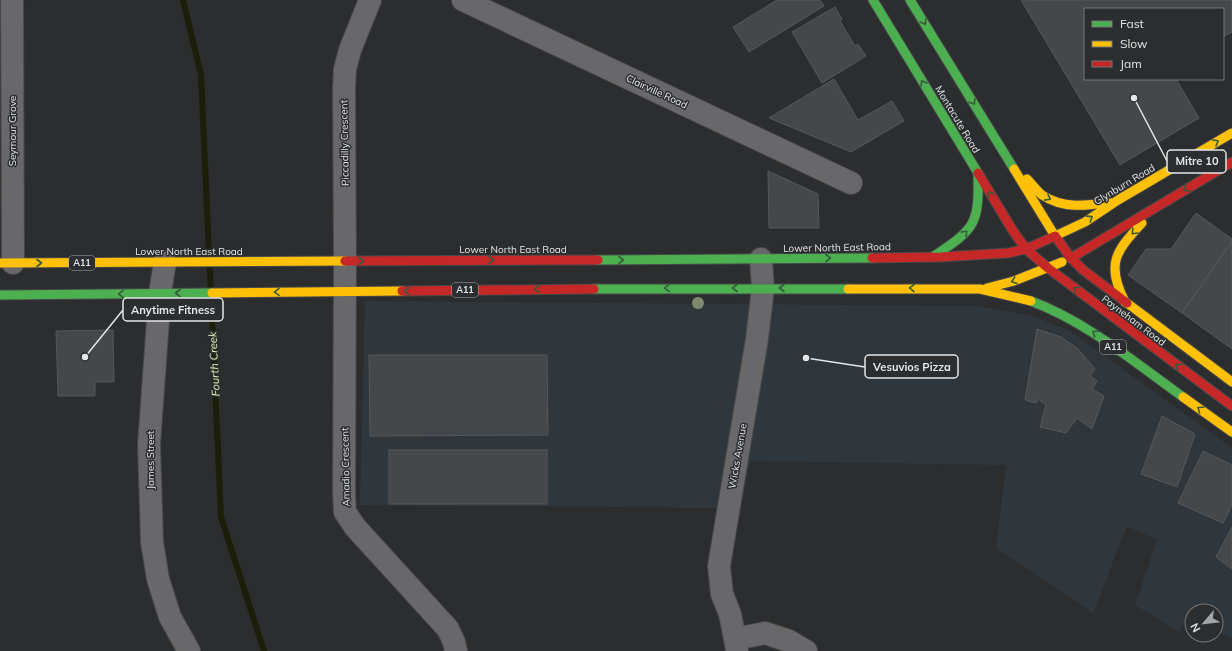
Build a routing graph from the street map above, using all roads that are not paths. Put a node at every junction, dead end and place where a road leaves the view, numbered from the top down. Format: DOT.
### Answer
graph roads {
  1 [pos="12,0"];
  2 [pos="370,0"];
  3 [pos="463,0"];
  4 [pos="873,0"];
  5 [pos="910,0"];
  6 [pos="1232,133"];
  7 [pos="1009,162"];
  8 [pos="1232,162"];
  9 [pos="978,174"];
  10 [pos="851,183"];
  11 [pos="1118,200"];
  12 [pos="1161,204"];
  13 [pos="1055,236"];
  14 [pos="1026,249"];
  15 [pos="934,256"];
  16 [pos="1071,258"];
  17 [pos="761,259"];
  18 [pos="345,261"];
  19 [pos="165,262"];
  20 [pos="6,263"];
  21 [pos="1048,268"];
  22 [pos="763,288"];
  23 [pos="980,290"];
  24 [pos="345,291"];
  25 [pos="160,293"];
  26 [pos="0,295"];
  27 [pos="1124,302"];
  28 [pos="1232,382"];
  29 [pos="1232,406"];
  30 [pos="1232,432"];
  31 [pos="736,645"];
  32 [pos="189,651"];
  33 [pos="456,651"];
  34 [pos="806,651"];
  1 -- 20 [label="street, Seymour Grove"];
  2 -- 18 [label="street, Piccadilly Crescent"];
  3 -- 10 [label="street, Clairville Road"];
  9 -- 4 [label="main road, Montacute Road, one-way"];
  5 -- 7 [label="main road, Montacute Road, one-way"];
  11 -- 6 [label="main road, Glynburn Road, one-way"];
  7 -- 11 [label="main road, one-way"];
  7 -- 13 [label="main road, Montacute Road"];
  8 -- 12 [label="main road, one-way"];
  14 -- 9 [label="main road, Montacute Road, one-way"];
  15 -- 9 [label="main road, one-way"];
  13 -- 11 [label="main road, Glynburn Road, one-way"];
  12 -- 16 [label="main road"];
  12 -- 27 [label="main road, one-way"];
  13 -- 14 [label="main road, Glynburn Road / A11"];
  13 -- 16 [label="main road, Payneham Road"];
  14 -- 15 [label="main road, Lower North East Road / A11"];
  14 -- 21 [label="main road, Payneham Road"];
  17 -- 15 [label="main road, Lower North East Road / A11, one-way"];
  16 -- 21 [label="main road"];
  16 -- 27 [label="main road, Payneham Road"];
  18 -- 17 [label="main road, Lower North East Road / A11, one-way"];
  17 -- 22 [label="street, Wicks Avenue"];
  18 -- 19 [label="main road, Lower North East Road / A11"];
  18 -- 24 [label="street, Piccadilly Crescent"];
  20 -- 19 [label="main road, Lower North East Road / A11, one-way"];
  19 -- 25 [label="street, James Street"];
  21 -- 23 [label="main road, one-way"];
  29 -- 21 [label="main road, Payneham Road, one-way"];
  23 -- 22 [label="main road, A11, one-way"];
  22 -- 24 [label="main road, A11, one-way"];
  22 -- 31 [label="street, Wicks Avenue"];
  30 -- 23 [label="main road, A11, one-way"];
  24 -- 25 [label="main road, A11, one-way"];
  24 -- 33 [label="street, Amadio Crescent"];
  25 -- 26 [label="main road, A11, one-way"];
  25 -- 32 [label="street, James Street"];
  27 -- 28 [label="main road, Payneham Road"];
  31 -- 34 [label="street"];
}
